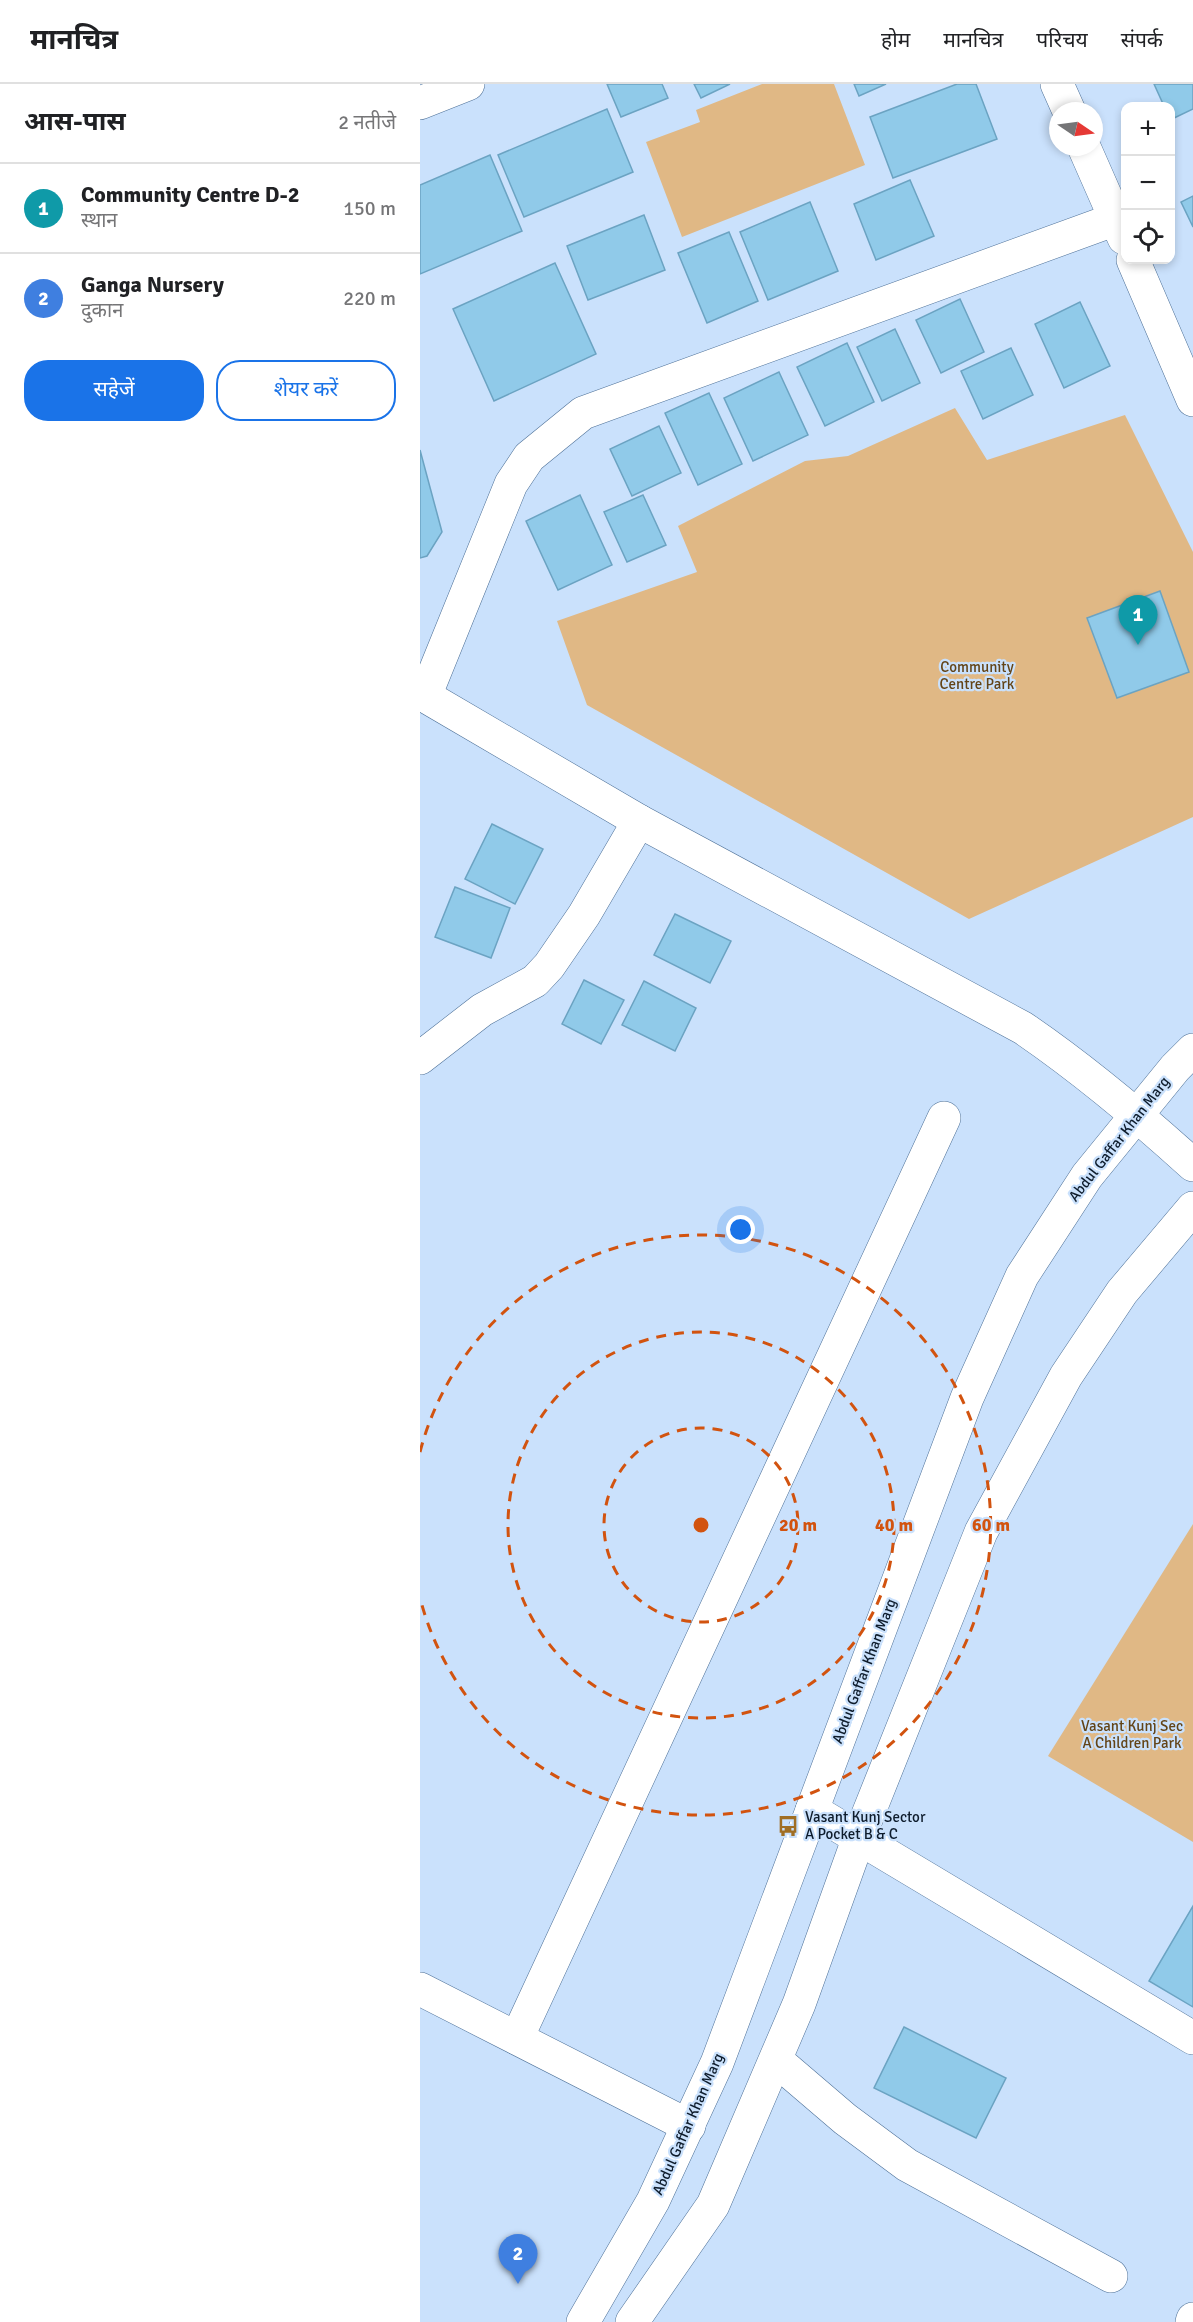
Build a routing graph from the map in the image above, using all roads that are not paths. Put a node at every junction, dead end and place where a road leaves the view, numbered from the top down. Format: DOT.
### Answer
graph roads {
  1 [pos="468,84"];
  2 [pos="1057,84"];
  3 [pos="1065,102"];
  4 [pos="420,103"];
  5 [pos="1088,156"];
  6 [pos="1120,231"];
  7 [pos="1135,264"];
  8 [pos="1189,379"];
  9 [pos="423,695"];
  10 [pos="639,821"];
  11 [pos="1193,1050"];
  12 [pos="420,1058"];
  13 [pos="1137,1114"];
  14 [pos="944,1118"];
  15 [pos="1193,1164"];
  16 [pos="1193,1208"];
  17 [pos="812,1810"];
  18 [pos="858,1837"];
  19 [pos="420,1989"];
  20 [pos="517,2038"];
  21 [pos="1193,2038"];
  22 [pos="776,2060"];
  23 [pos="689,2126"];
  24 [pos="1111,2276"];
  25 [pos="583,2322"];
  26 [pos="632,2322"];
  1 -- 4 [label="street"];
  2 -- 3 [label="street"];
  5 -- 6 [label="street"];
  6 -- 9 [label="street"];
  7 -- 8 [label="street"];
  9 -- 10 [label="street"];
  10 -- 12 [label="street"];
  10 -- 13 [label="street"];
  11 -- 13 [label="street, Abdul Gaffar Khan Marg"];
  13 -- 15 [label="street"];
  13 -- 17 [label="street, Abdul Gaffar Khan Marg"];
  14 -- 20 [label="street"];
  16 -- 18 [label="street"];
  17 -- 18 [label="street"];
  17 -- 23 [label="street, Abdul Gaffar Khan Marg"];
  18 -- 21 [label="street"];
  18 -- 22 [label="street"];
  19 -- 20 [label="street"];
  20 -- 23 [label="street"];
  22 -- 24 [label="street"];
  22 -- 26 [label="street"];
  23 -- 25 [label="street, Abdul Gaffar Khan Marg"];
}
